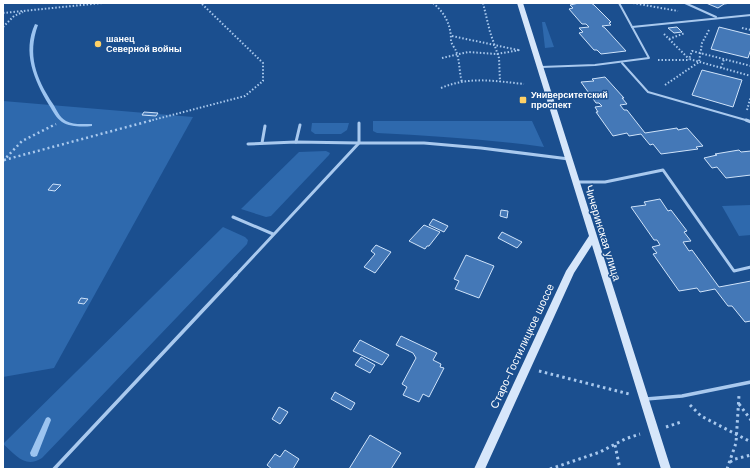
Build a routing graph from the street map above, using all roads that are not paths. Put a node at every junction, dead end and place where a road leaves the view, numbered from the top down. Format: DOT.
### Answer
graph roads {
  1 [pos="520,3"];
  2 [pos="619,3"];
  3 [pos="686,3"];
  4 [pos="751,15"];
  5 [pos="718,18"];
  6 [pos="632,27"];
  7 [pos="622,63"];
  8 [pos="540,67"];
  9 [pos="751,122"];
  10 [pos="359,123"];
  11 [pos="300,125"];
  12 [pos="264,126"];
  13 [pos="296,142"];
  14 [pos="262,143"];
  15 [pos="359,143"];
  16 [pos="248,144"];
  17 [pos="569,159"];
  18 [pos="576,182"];
  19 [pos="233,217"];
  20 [pos="273,234"];
  21 [pos="593,236"];
  22 [pos="751,267"];
  23 [pos="751,382"];
  24 [pos="644,400"];
  25 [pos="54,469"];
  26 [pos="479,469"];
  27 [pos="666,469"];
  1 -- 8 [label="main road, Чичеринская улица"];
  2 -- 6 [label="lane"];
  3 -- 5 [label="lane"];
  4 -- 5 [label="lane"];
  5 -- 6 [label="lane"];
  6 -- 7 [label="lane"];
  7 -- 8 [label="lane"];
  7 -- 9 [label="lane"];
  8 -- 17 [label="main road, Чичеринская улица"];
  10 -- 15 [label="lane"];
  11 -- 13 [label="lane"];
  12 -- 14 [label="lane"];
  13 -- 14 [label="lane"];
  13 -- 15 [label="lane"];
  14 -- 16 [label="lane"];
  15 -- 17 [label="lane"];
  15 -- 20 [label="lane"];
  17 -- 18 [label="main road, Чичеринская улица"];
  18 -- 21 [label="main road, Чичеринская улица"];
  18 -- 22 [label="lane"];
  19 -- 20 [label="lane"];
  20 -- 25 [label="lane"];
  21 -- 24 [label="main road, Чичеринская улица"];
  21 -- 26 [label="main road, Старо-Гостилицкое шоссе"];
  23 -- 24 [label="lane"];
  24 -- 27 [label="main road, Чичеринская улица"];
}
